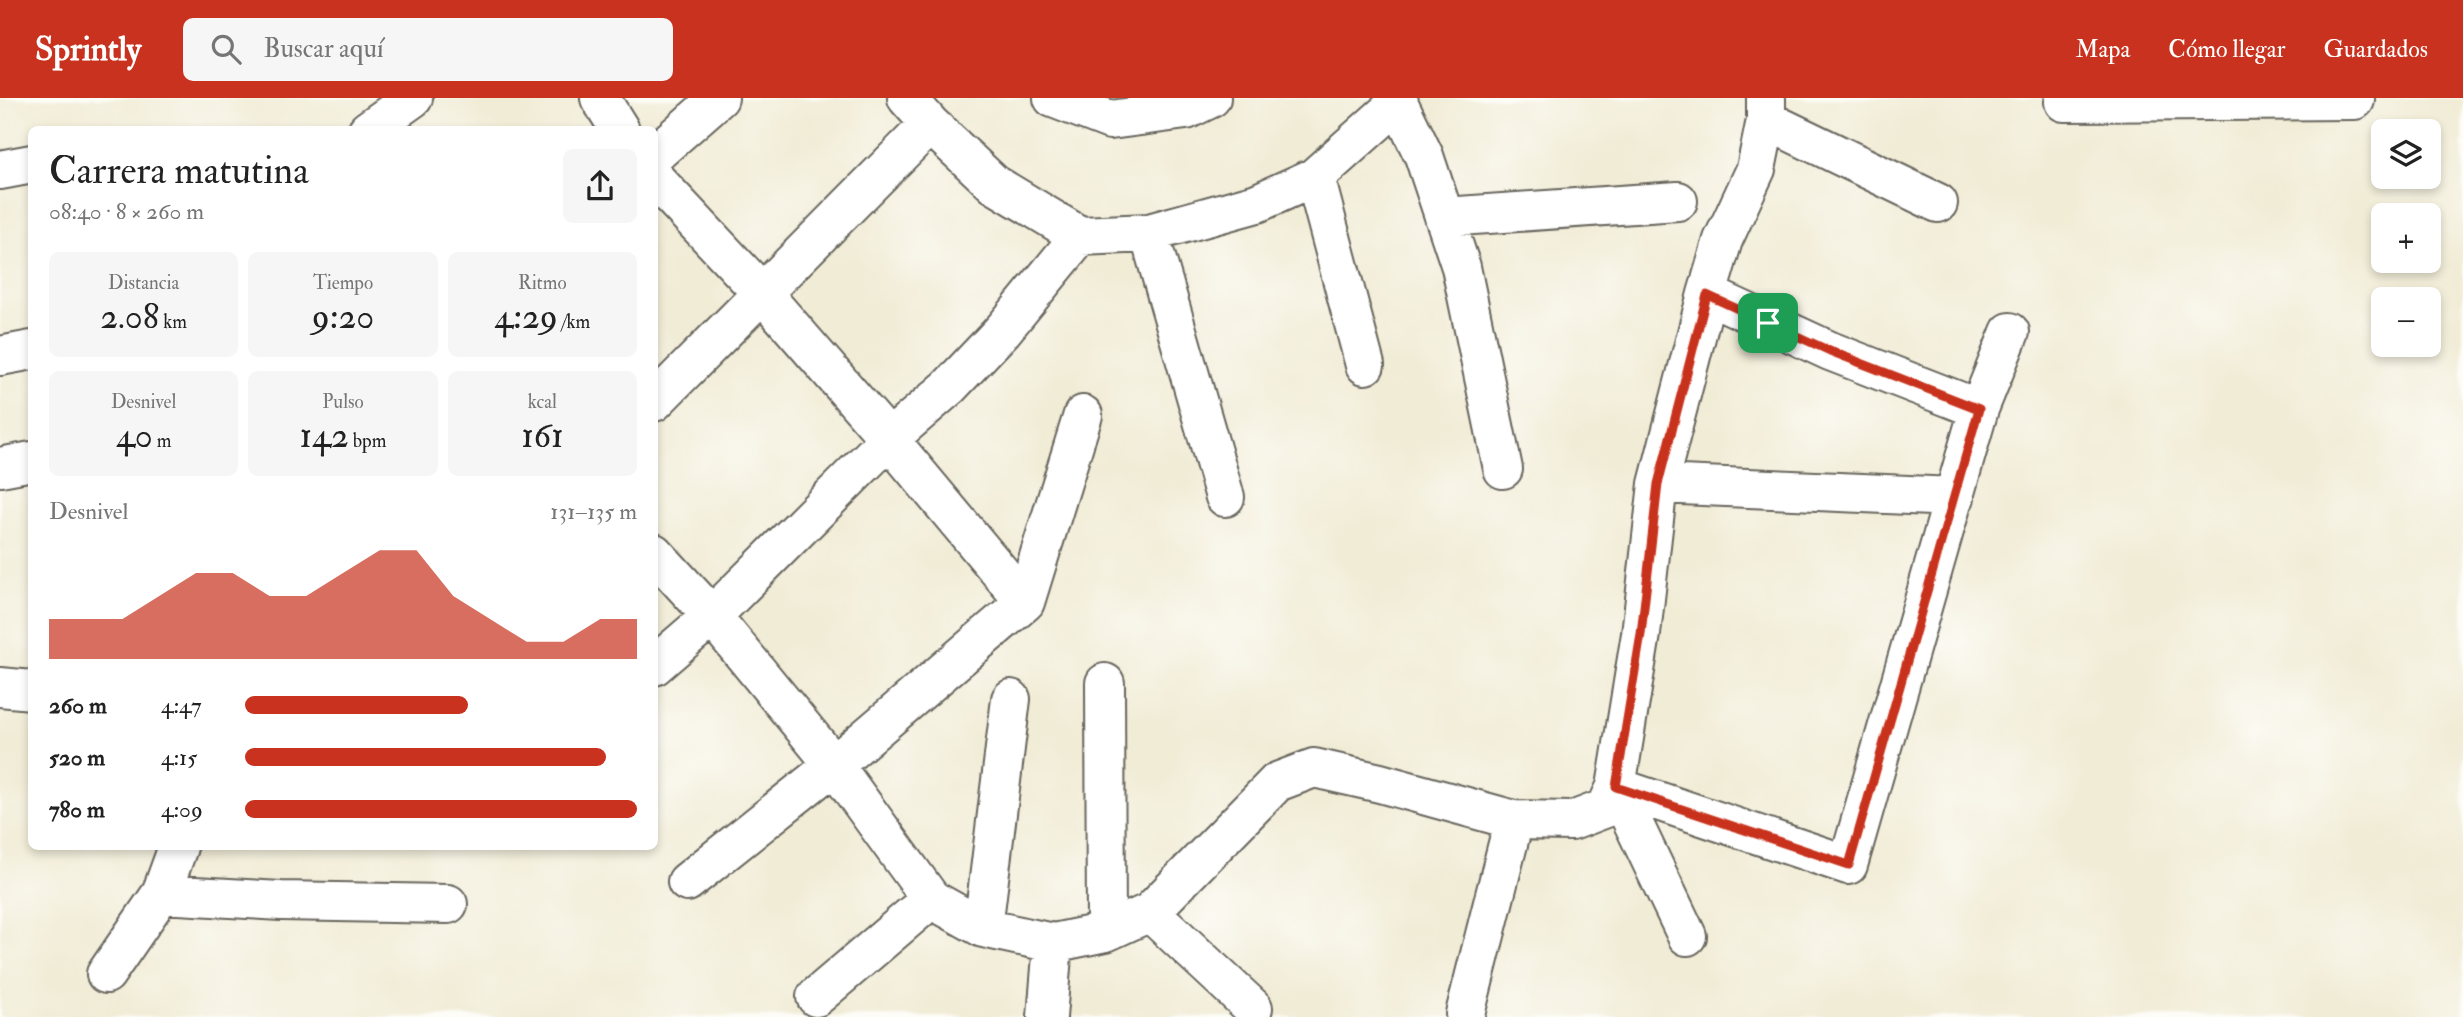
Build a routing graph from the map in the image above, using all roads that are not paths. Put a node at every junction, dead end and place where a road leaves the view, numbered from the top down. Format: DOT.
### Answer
graph roads {
  1 [pos="413,98"];
  2 [pos="600,98"];
  3 [pos="719,98"];
  4 [pos="1054,98"];
  5 [pos="1211,98"];
  6 [pos="2066,98"];
  7 [pos="2355,98"];
  8 [pos="1397,100"];
  9 [pos="1766,109"];
  10 [pos="918,111"];
  11 [pos="374,126"];
  12 [pos="618,126"];
  13 [pos="658,151"];
  14 [pos="28,165"];
  15 [pos="0,170"];
  16 [pos="1315,177"];
  17 [pos="658,182"];
  18 [pos="1678,201"];
  19 [pos="1938,203"];
  20 [pos="1444,217"];
  21 [pos="1149,233"];
  22 [pos="1080,236"];
  23 [pos="763,294"];
  24 [pos="1707,295"];
  25 [pos="2010,332"];
  26 [pos="28,351"];
  27 [pos="0,356"];
  28 [pos="1365,365"];
  29 [pos="658,398"];
  30 [pos="1979,409"];
  31 [pos="1083,415"];
  32 [pos="889,439"];
  33 [pos="28,462"];
  34 [pos="0,467"];
  35 [pos="1503,468"];
  36 [pos="1658,484"];
  37 [pos="1225,497"];
  38 [pos="1955,497"];
  39 [pos="658,558"];
  40 [pos="1025,602"];
  41 [pos="712,616"];
  42 [pos="658,663"];
  43 [pos="1105,683"];
  44 [pos="0,687"];
  45 [pos="28,690"];
  46 [pos="1011,699"];
  47 [pos="834,765"];
  48 [pos="1616,787"];
  49 [pos="1514,820"];
  50 [pos="177,850"];
  51 [pos="687,882"];
  52 [pos="161,894"];
  53 [pos="932,899"];
  54 [pos="448,904"];
  55 [pos="1150,912"];
  56 [pos="983,928"];
  57 [pos="1106,932"];
  58 [pos="1687,936"];
  59 [pos="1053,943"];
  60 [pos="106,974"];
  61 [pos="816,997"];
  62 [pos="1253,1008"];
  63 [pos="1465,1014"];
  64 [pos="1047,1017"];
  1 -- 11 [label="street"];
  2 -- 12 [label="street"];
  3 -- 13 [label="street"];
  4 -- 5 [label="street"];
  6 -- 7 [label="street"];
  8 -- 16 [label="street"];
  8 -- 20 [label="street"];
  9 -- 19 [label="street"];
  9 -- 24 [label="street"];
  10 -- 22 [label="street"];
  10 -- 23 [label="street"];
  14 -- 15 [label="street"];
  16 -- 21 [label="street"];
  16 -- 28 [label="street"];
  17 -- 23 [label="street"];
  18 -- 20 [label="street"];
  20 -- 35 [label="street"];
  21 -- 22 [label="street"];
  21 -- 37 [label="street"];
  22 -- 32 [label="street"];
  23 -- 29 [label="street"];
  23 -- 32 [label="street"];
  24 -- 30 [label="street"];
  24 -- 36 [label="street"];
  25 -- 30 [label="street"];
  26 -- 27 [label="street"];
  30 -- 38 [label="street"];
  31 -- 40 [label="street"];
  32 -- 40 [label="street"];
  32 -- 41 [label="street"];
  33 -- 34 [label="street"];
  36 -- 38 [label="street"];
  36 -- 48 [label="street"];
  38 -- 48 [label="street"];
  39 -- 41 [label="street"];
  40 -- 47 [label="street"];
  41 -- 42 [label="street"];
  41 -- 47 [label="street"];
  43 -- 57 [label="street"];
  44 -- 45 [label="street"];
  46 -- 56 [label="street"];
  47 -- 51 [label="street"];
  47 -- 53 [label="street"];
  48 -- 49 [label="street"];
  48 -- 58 [label="street"];
  49 -- 55 [label="street"];
  49 -- 63 [label="street"];
  50 -- 52 [label="street"];
  52 -- 54 [label="street"];
  52 -- 60 [label="street"];
  53 -- 56 [label="street"];
  53 -- 61 [label="street"];
  55 -- 57 [label="street"];
  55 -- 62 [label="street"];
  56 -- 59 [label="street"];
  57 -- 59 [label="street"];
  59 -- 64 [label="street"];
}
